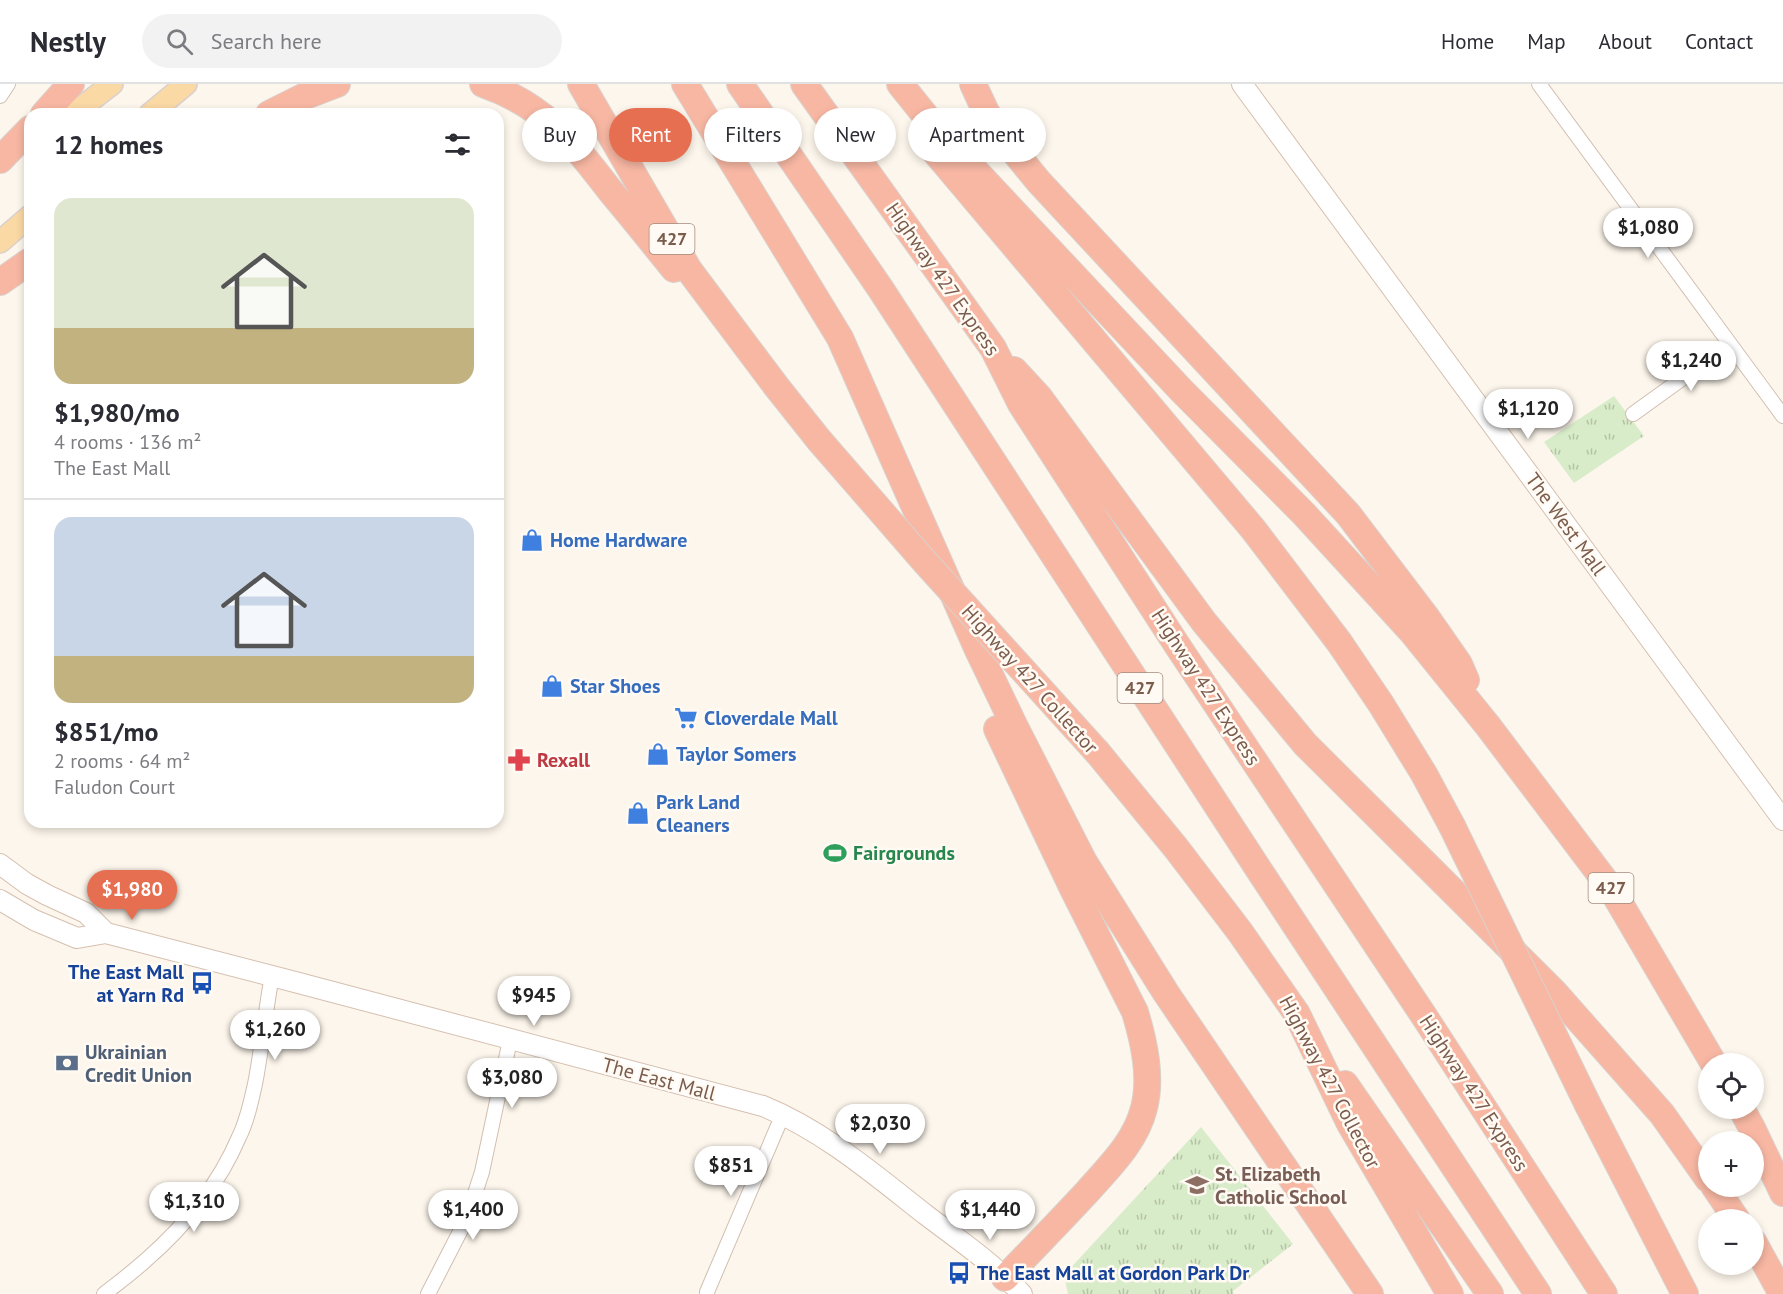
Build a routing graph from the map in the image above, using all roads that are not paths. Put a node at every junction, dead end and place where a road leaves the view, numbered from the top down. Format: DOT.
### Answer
graph roads {
  1 [pos="8,84"];
  2 [pos="71,84"];
  3 [pos="112,84"];
  4 [pos="186,84"];
  5 [pos="337,84"];
  6 [pos="483,84"];
  7 [pos="581,84"];
  8 [pos="685,84"];
  9 [pos="740,84"];
  10 [pos="804,84"];
  11 [pos="880,84"];
  12 [pos="900,84"];
  13 [pos="973,84"];
  14 [pos="1242,84"];
  15 [pos="1539,84"];
  16 [pos="0,96"];
  17 [pos="49,108"];
  18 [pos="81,108"];
  19 [pos="157,108"];
  20 [pos="281,108"];
  21 [pos="24,135"];
  22 [pos="24,153"];
  23 [pos="0,160"];
  24 [pos="0,171"];
  25 [pos="24,221"];
  26 [pos="0,242"];
  27 [pos="24,265"];
  28 [pos="0,282"];
  29 [pos="1730,344"];
  30 [pos="993,348"];
  31 [pos="776,386"];
  32 [pos="1633,414"];
  33 [pos="1783,416"];
  34 [pos="978,650"];
  35 [pos="1488,726"];
  36 [pos="1783,820"];
  37 [pos="0,864"];
  38 [pos="0,900"];
  39 [pos="106,933"];
  40 [pos="272,976"];
  41 [pos="1297,1014"];
  42 [pos="510,1040"];
  43 [pos="1708,1053"];
  44 [pos="783,1114"];
  45 [pos="1747,1119"];
  46 [pos="1698,1165"];
  47 [pos="1783,1193"];
  48 [pos="1764,1261"];
  49 [pos="1014,1286"];
  50 [pos="707,1292"];
  51 [pos="104,1294"];
  52 [pos="428,1294"];
  53 [pos="1370,1294"];
  54 [pos="1450,1294"];
  55 [pos="1490,1294"];
  56 [pos="1538,1294"];
  57 [pos="1604,1294"];
  58 [pos="1685,1294"];
  59 [pos="1782,1294"];
  1 -- 16 [label="street"];
  2 -- 17 [label="highway"];
  3 -- 18 [label="main road"];
  4 -- 19 [label="main road"];
  5 -- 20 [label="highway"];
  6 -- 31 [label="highway"];
  7 -- 31 [label="highway, Highway 427 Collector / 427"];
  8 -- 34 [label="highway"];
  9 -- 56 [label="highway, 427"];
  10 -- 30 [label="highway, Highway 427 Express / 427"];
  11 -- 58 [label="highway, bridge"];
  12 -- 35 [label="highway, 427"];
  13 -- 35 [label="highway"];
  14 -- 36 [label="main road, The West Mall"];
  15 -- 29 [label="street"];
  21 -- 23 [label="highway"];
  22 -- 24 [label="main road"];
  25 -- 26 [label="main road"];
  27 -- 28 [label="highway"];
  29 -- 32 [label="street"];
  29 -- 33 [label="street"];
  30 -- 46 [label="highway"];
  30 -- 57 [label="highway, Highway 427 Express / 427"];
  31 -- 41 [label="highway, Highway 427 Collector / 427, bridge"];
  34 -- 49 [label="highway"];
  34 -- 53 [label="highway"];
  35 -- 43 [label="highway, 427"];
  37 -- 39 [label="main road"];
  38 -- 39 [label="main road, The East Mall"];
  39 -- 40 [label="main road, The East Mall"];
  40 -- 42 [label="main road, The East Mall"];
  40 -- 51 [label="street"];
  41 -- 54 [label="highway, Highway 427 Collector / 427"];
  41 -- 55 [label="highway"];
  42 -- 44 [label="main road, The East Mall"];
  42 -- 52 [label="street"];
  44 -- 49 [label="main road, The East Mall"];
  44 -- 50 [label="street"];
  45 -- 47 [label="highway"];
  48 -- 59 [label="highway"];
}
